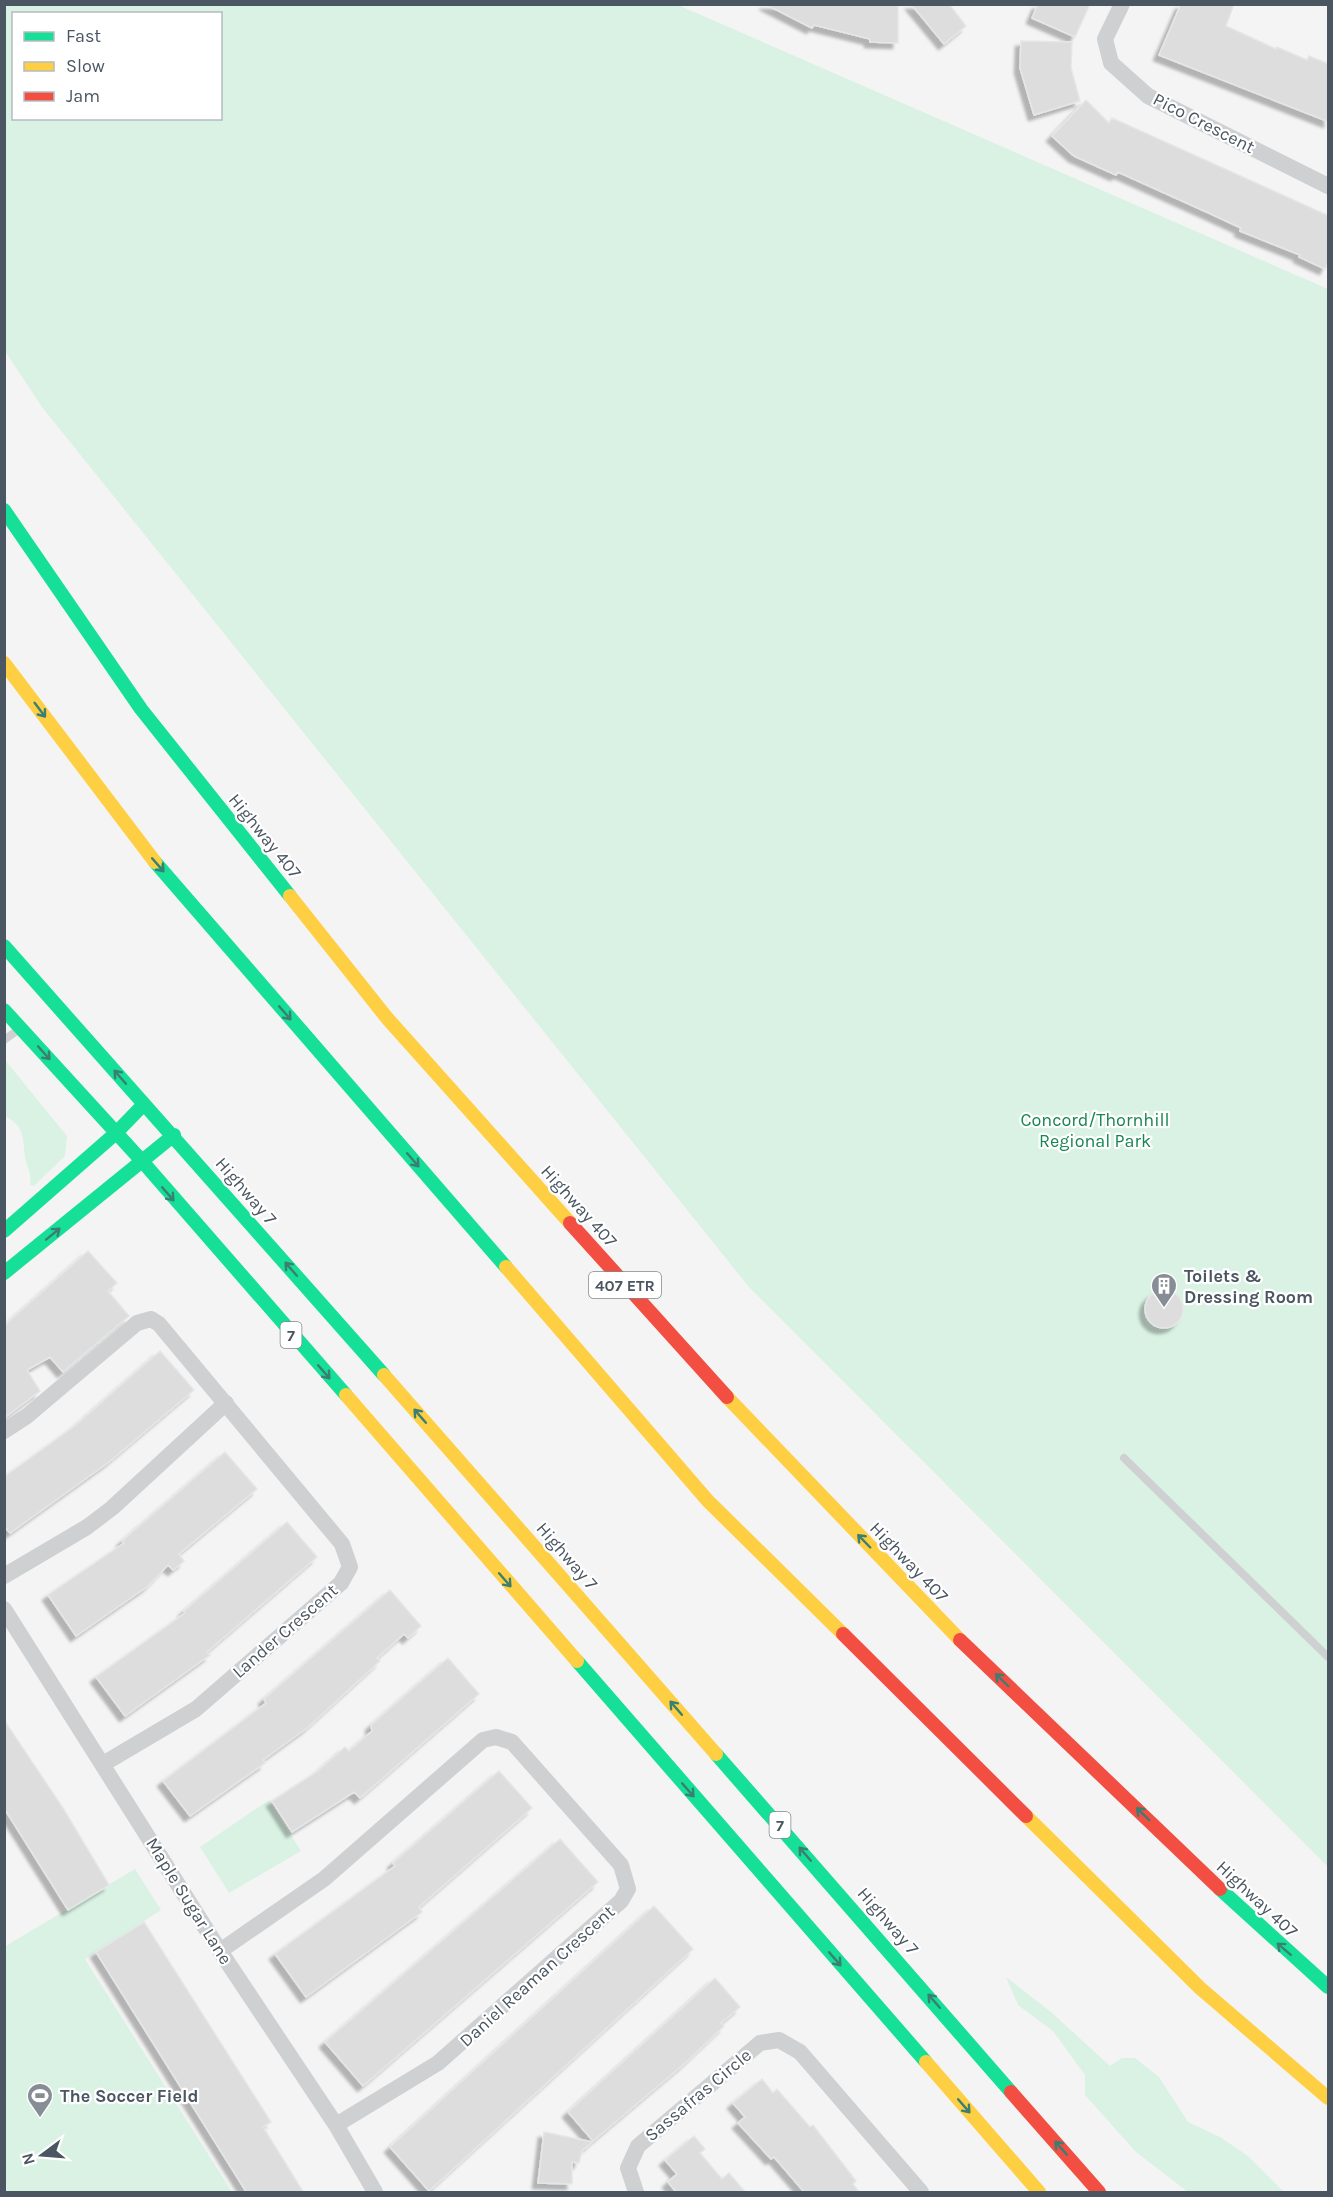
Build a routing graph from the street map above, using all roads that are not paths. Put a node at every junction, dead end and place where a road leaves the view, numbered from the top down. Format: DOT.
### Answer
graph roads {
  1 [pos="1122,4"];
  2 [pos="1329,186"];
  3 [pos="4,510"];
  4 [pos="4,663"];
  5 [pos="4,946"];
  6 [pos="4,1010"];
  7 [pos="21,1028"];
  8 [pos="4,1040"];
  9 [pos="144,1104"];
  10 [pos="116,1133"];
  11 [pos="174,1135"];
  12 [pos="142,1161"];
  13 [pos="4,1231"];
  14 [pos="6,1270"];
  15 [pos="226,1403"];
  16 [pos="4,1431"];
  17 [pos="1124,1458"];
  18 [pos="4,1576"];
  19 [pos="4,1609"];
  20 [pos="1329,1657"];
  21 [pos="103,1764"];
  22 [pos="220,1951"];
  23 [pos="1329,1987"];
  24 [pos="1329,2098"];
  25 [pos="336,2125"];
  26 [pos="375,2193"];
  27 [pos="636,2193"];
  28 [pos="921,2193"];
  29 [pos="1039,2193"];
  30 [pos="1099,2193"];
  1 -- 2 [label="street, Pico Crescent"];
  23 -- 3 [label="main road, Highway 407 / 407 ETR, one-way"];
  4 -- 24 [label="main road, one-way"];
  9 -- 5 [label="main road, Highway 7 / 7, one-way"];
  6 -- 7 [label="main road, 7"];
  7 -- 8 [label="lane"];
  7 -- 10 [label="main road, 7, one-way"];
  9 -- 10 [label="main road"];
  9 -- 11 [label="main road, Highway 7 / 7"];
  10 -- 12 [label="main road, 7"];
  10 -- 13 [label="main road"];
  11 -- 12 [label="main road"];
  30 -- 11 [label="main road, Highway 7 / 7, one-way"];
  14 -- 12 [label="main road, one-way"];
  12 -- 29 [label="main road, 7, one-way"];
  15 -- 16 [label="street, Lander Crescent"];
  15 -- 18 [label="street"];
  15 -- 21 [label="street, Lander Crescent"];
  17 -- 20 [label="lane"];
  19 -- 21 [label="street, Maple Sugar Lane"];
  21 -- 22 [label="street, Maple Sugar Lane"];
  22 -- 25 [label="street, Maple Sugar Lane"];
  22 -- 25 [label="street, Daniel Reaman Crescent"];
  25 -- 26 [label="street, Maple Sugar Lane"];
  27 -- 28 [label="street, Sassafras Circle"];
}
